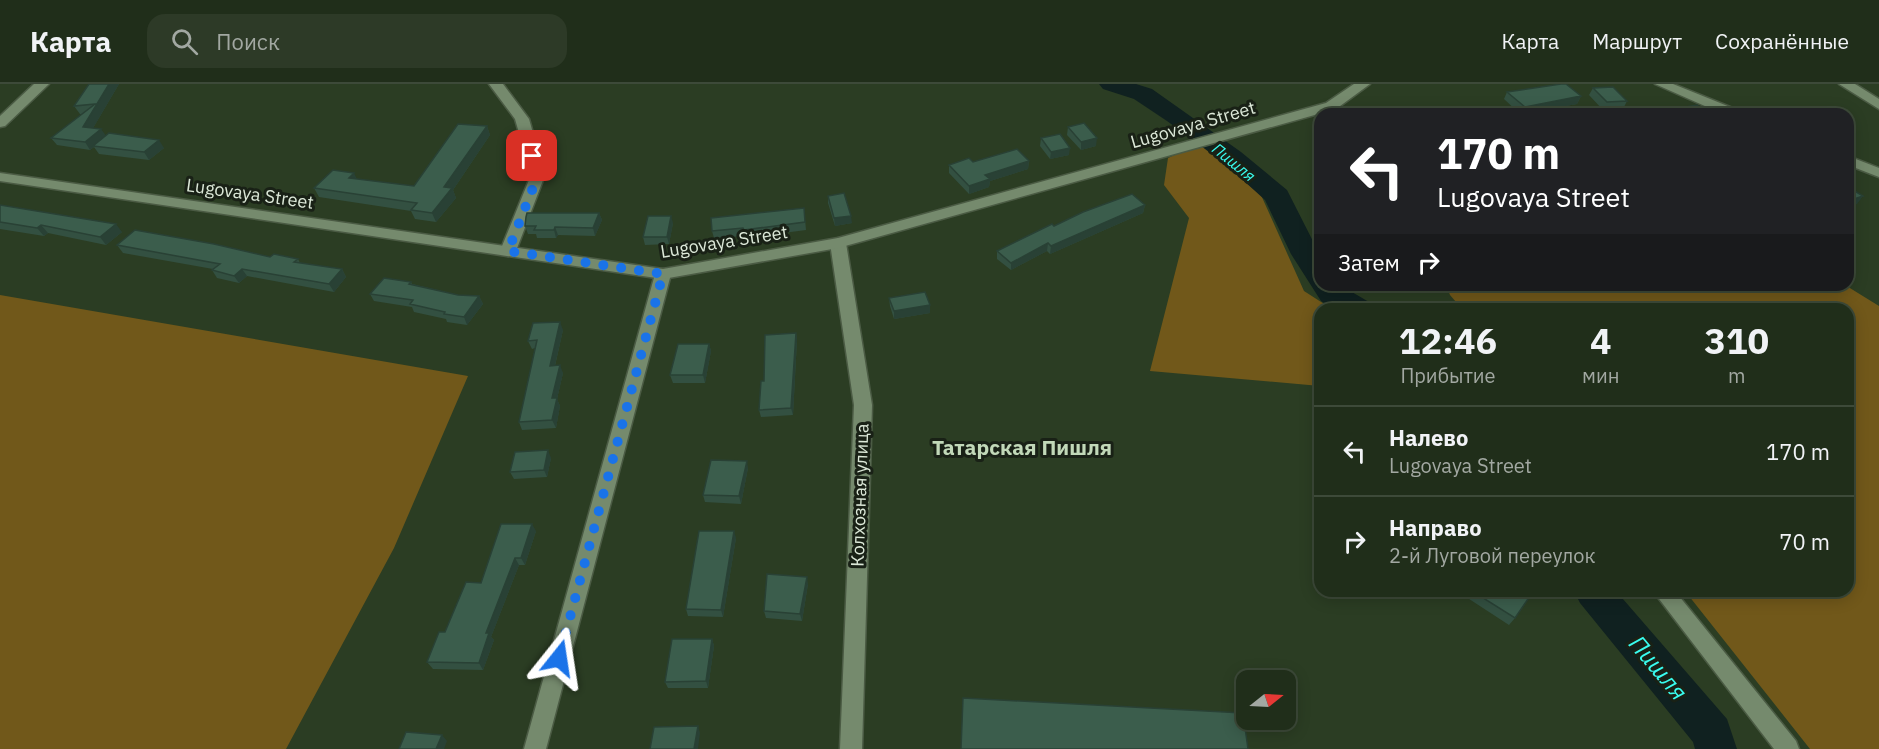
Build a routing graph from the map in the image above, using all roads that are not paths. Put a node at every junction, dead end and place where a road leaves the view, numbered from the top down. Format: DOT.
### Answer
graph roads {
  1 [pos="42,84"];
  2 [pos="496,84"];
  3 [pos="1363,84"];
  4 [pos="1662,84"];
  5 [pos="1846,84"];
  6 [pos="1879,105"];
  7 [pos="1324,108"];
  8 [pos="1720,108"];
  9 [pos="1314,111"];
  10 [pos="0,123"];
  11 [pos="1854,163"];
  12 [pos="1879,173"];
  13 [pos="0,177"];
  14 [pos="838,243"];
  15 [pos="508,251"];
  16 [pos="663,274"];
  17 [pos="1668,597"];
  18 [pos="535,749"];
  19 [pos="851,749"];
  20 [pos="1788,749"];
  1 -- 10 [label="street"];
  2 -- 15 [label="street"];
  3 -- 7 [label="street, Lugovaya Street"];
  4 -- 8 [label="street"];
  5 -- 6 [label="street"];
  9 -- 14 [label="street, Lugovaya Street"];
  11 -- 12 [label="street"];
  13 -- 15 [label="street, Lugovaya Street"];
  14 -- 16 [label="street, Lugovaya Street"];
  14 -- 19 [label="street, Колхозная улица"];
  15 -- 16 [label="street, Lugovaya Street"];
  16 -- 18 [label="street"];
  17 -- 20 [label="street"];
}
